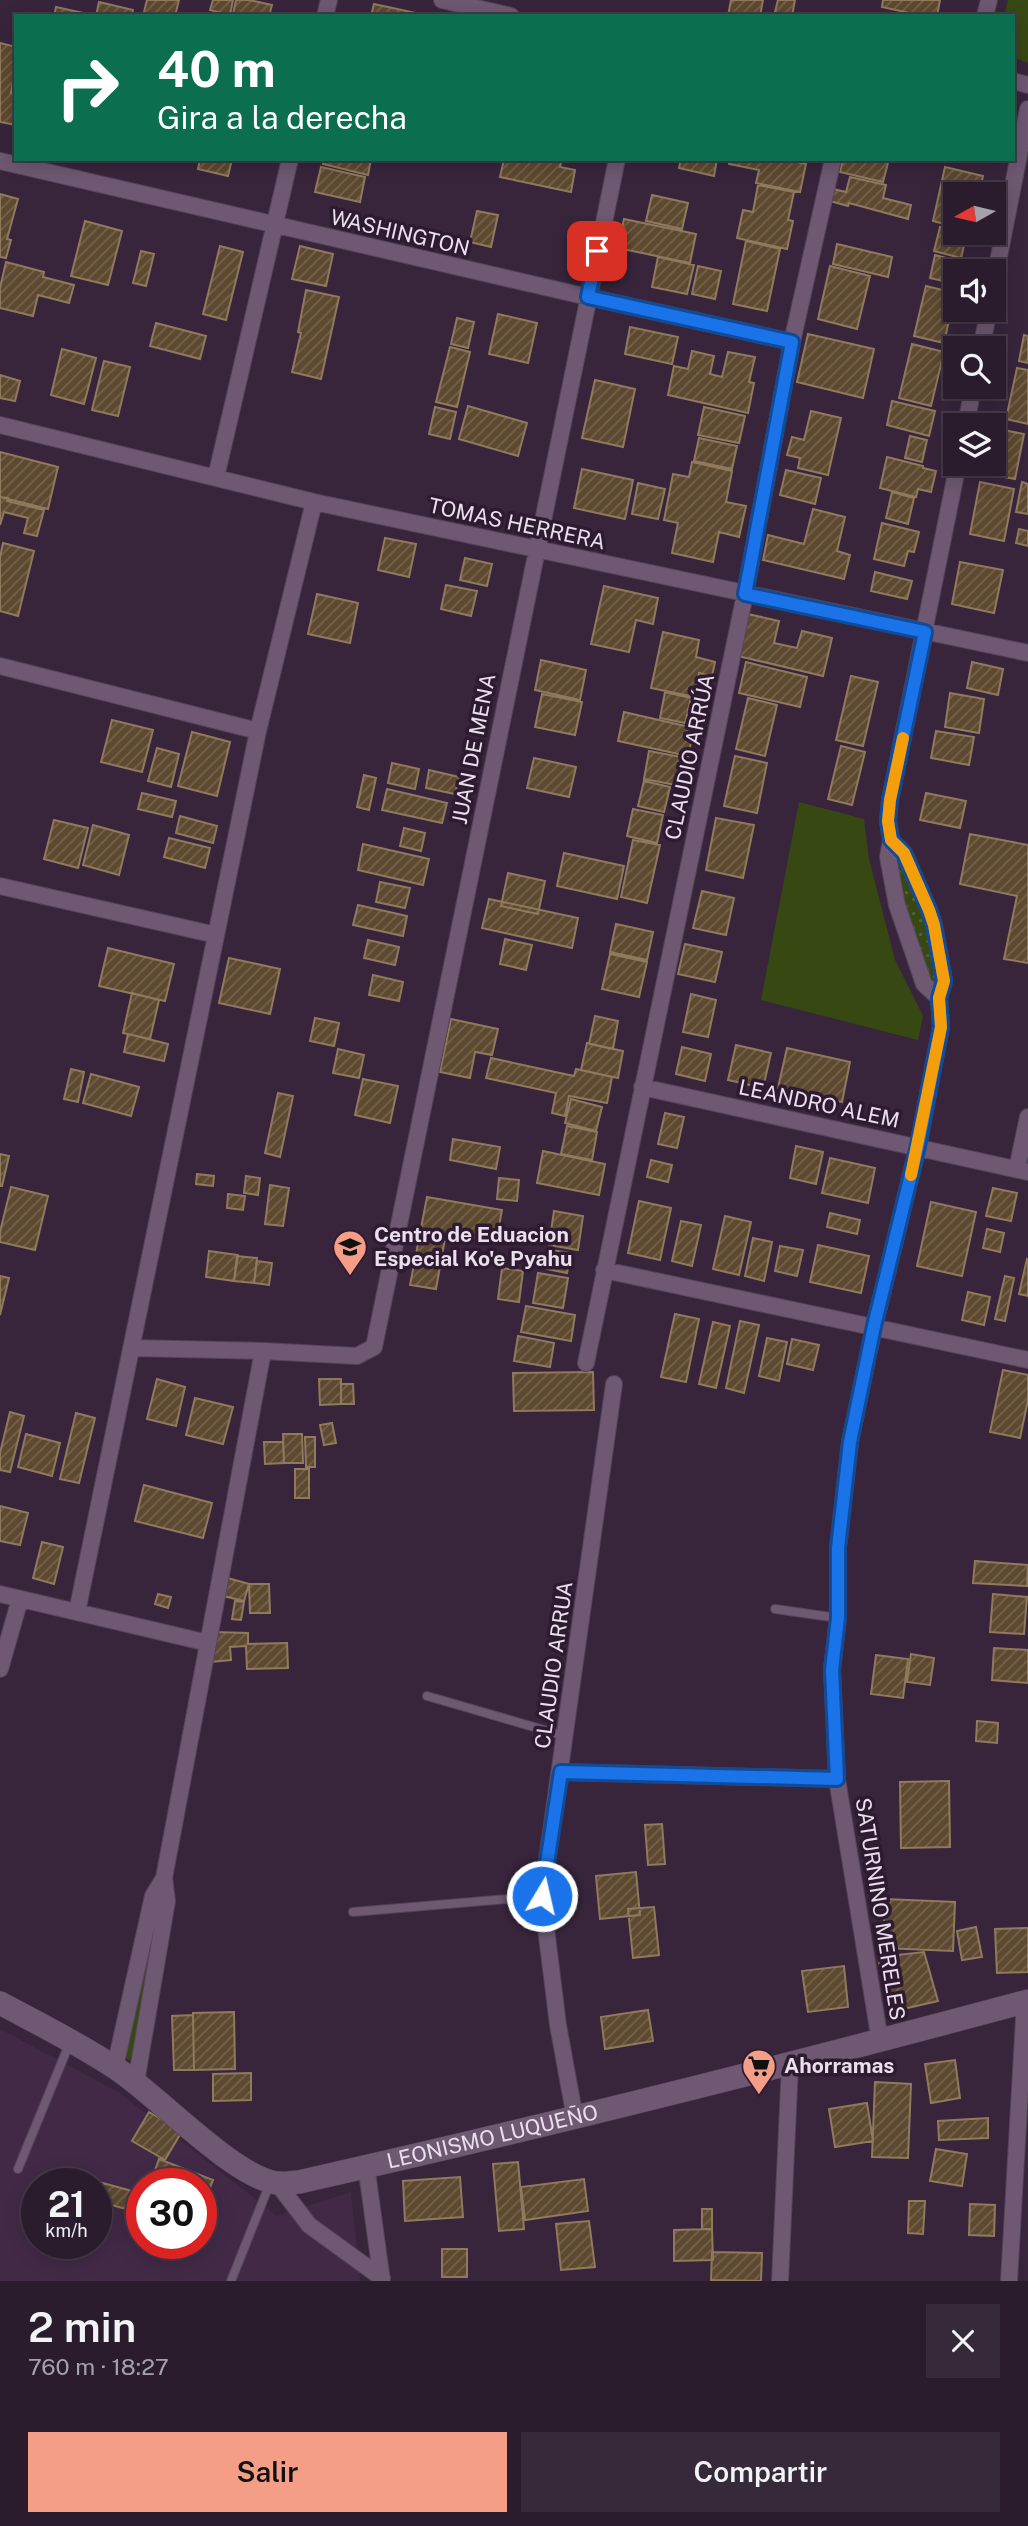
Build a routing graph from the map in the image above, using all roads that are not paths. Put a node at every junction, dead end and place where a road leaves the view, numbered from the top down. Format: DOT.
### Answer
graph roads {
  1 [pos="443,0"];
  2 [pos="502,14"];
  3 [pos="1028,109"];
  4 [pos="0,161"];
  5 [pos="290,161"];
  6 [pos="617,161"];
  7 [pos="833,161"];
  8 [pos="274,226"];
  9 [pos="999,259"];
  10 [pos="588,297"];
  11 [pos="792,342"];
  12 [pos="0,425"];
  13 [pos="956,476"];
  14 [pos="216,477"];
  15 [pos="314,502"];
  16 [pos="536,549"];
  17 [pos="745,594"];
  18 [pos="925,632"];
  19 [pos="1028,653"];
  20 [pos="0,666"];
  21 [pos="258,731"];
  22 [pos="891,840"];
  23 [pos="0,886"];
  24 [pos="216,935"];
  25 [pos="939,998"];
  26 [pos="642,1087"];
  27 [pos="1028,1117"];
  28 [pos="918,1146"];
  29 [pos="1023,1170"];
  30 [pos="604,1270"];
  31 [pos="874,1326"];
  32 [pos="131,1348"];
  33 [pos="263,1350"];
  34 [pos="1028,1360"];
  35 [pos="586,1363"];
  36 [pos="614,1384"];
  37 [pos="0,1594"];
  38 [pos="20,1599"];
  39 [pos="775,1609"];
  40 [pos="77,1612"];
  41 [pos="838,1618"];
  42 [pos="208,1643"];
  43 [pos="0,1669"];
  44 [pos="427,1696"];
  45 [pos="565,1736"];
  46 [pos="561,1772"];
  47 [pos="837,1779"];
  48 [pos="164,1878"];
  49 [pos="542,1896"];
  50 [pos="353,1912"];
  51 [pos="1026,2002"];
  52 [pos="0,2003"];
  53 [pos="70,2041"];
  54 [pos="880,2041"];
  55 [pos="790,2065"];
  56 [pos="115,2067"];
  57 [pos="136,2082"];
  58 [pos="575,2118"];
  59 [pos="366,2165"];
  60 [pos="18,2169"];
  61 [pos="274,2182"];
  62 [pos="382,2279"];
  63 [pos="232,2281"];
  64 [pos="780,2281"];
  65 [pos="1009,2281"];
  1 -- 2 [label="street"];
  3 -- 9 [label="street"];
  4 -- 8 [label="street, WASHINGTON"];
  5 -- 8 [label="street"];
  6 -- 10 [label="street, JUAN DE MENA"];
  7 -- 11 [label="street, CLAUDIO ARRÚA"];
  8 -- 10 [label="street, WASHINGTON"];
  8 -- 14 [label="street"];
  10 -- 11 [label="street, WASHINGTON"];
  10 -- 16 [label="street, JUAN DE MENA"];
  11 -- 17 [label="street, CLAUDIO ARRÚA"];
  12 -- 14 [label="street, TOMAS HERRERA"];
  13 -- 18 [label="street"];
  14 -- 15 [label="street, TOMAS HERRERA"];
  15 -- 16 [label="street, TOMAS HERRERA"];
  15 -- 21 [label="street"];
  16 -- 17 [label="street, TOMAS HERRERA"];
  16 -- 33 [label="street, JUAN DE MENA"];
  17 -- 18 [label="street, TOMAS HERRERA"];
  17 -- 26 [label="street, CLAUDIO ARRÚA"];
  18 -- 19 [label="street, TOMAS HERRERA"];
  18 -- 22 [label="street"];
  20 -- 21 [label="street"];
  21 -- 24 [label="street"];
  22 -- 25 [label="street"];
  22 -- 25 [label="street, SATURNINO MERELES"];
  23 -- 24 [label="street"];
  24 -- 32 [label="street"];
  25 -- 28 [label="street, SATURNINO MERELES"];
  26 -- 28 [label="street, LEANDRO ALEM"];
  26 -- 30 [label="street, CLAUDIO ARRÚA"];
  27 -- 29 [label="street"];
  28 -- 29 [label="street, LEANDRO ALEM"];
  28 -- 31 [label="street, SATURNINO MERELES"];
  30 -- 31 [label="street"];
  30 -- 35 [label="street, CLAUDIO ARRÚA"];
  31 -- 34 [label="street"];
  31 -- 41 [label="street, SATURNINO MERELES"];
  32 -- 33 [label="street"];
  32 -- 40 [label="street"];
  33 -- 42 [label="street"];
  36 -- 45 [label="street, CLAUDIO ARRUA"];
  37 -- 38 [label="street"];
  38 -- 40 [label="street"];
  38 -- 43 [label="street"];
  39 -- 41 [label="lane"];
  40 -- 42 [label="street"];
  41 -- 47 [label="street, SATURNINO MERELES"];
  42 -- 48 [label="street"];
  44 -- 45 [label="lane"];
  45 -- 46 [label="street, CLAUDIO ARRUA"];
  46 -- 47 [label="street"];
  46 -- 49 [label="street, CLAUDIO ARRUA"];
  47 -- 54 [label="street, SATURNINO MERELES"];
  48 -- 56 [label="street"];
  48 -- 57 [label="street"];
  49 -- 50 [label="lane"];
  49 -- 58 [label="street, CLAUDIO ARRUA"];
  51 -- 54 [label="street, LEONISMO LUQUEÑO"];
  51 -- 65 [label="street"];
  52 -- 53 [label="street"];
  53 -- 56 [label="street"];
  53 -- 60 [label="lane"];
  54 -- 55 [label="street, LEONISMO LUQUEÑO"];
  55 -- 58 [label="street, LEONISMO LUQUEÑO"];
  55 -- 64 [label="street"];
  56 -- 57 [label="street"];
  57 -- 61 [label="street"];
  58 -- 59 [label="street, LEONISMO LUQUEÑO"];
  59 -- 61 [label="street, LEONISMO LUQUEÑO"];
  59 -- 62 [label="street"];
  61 -- 62 [label="street"];
  61 -- 63 [label="lane"];
}
